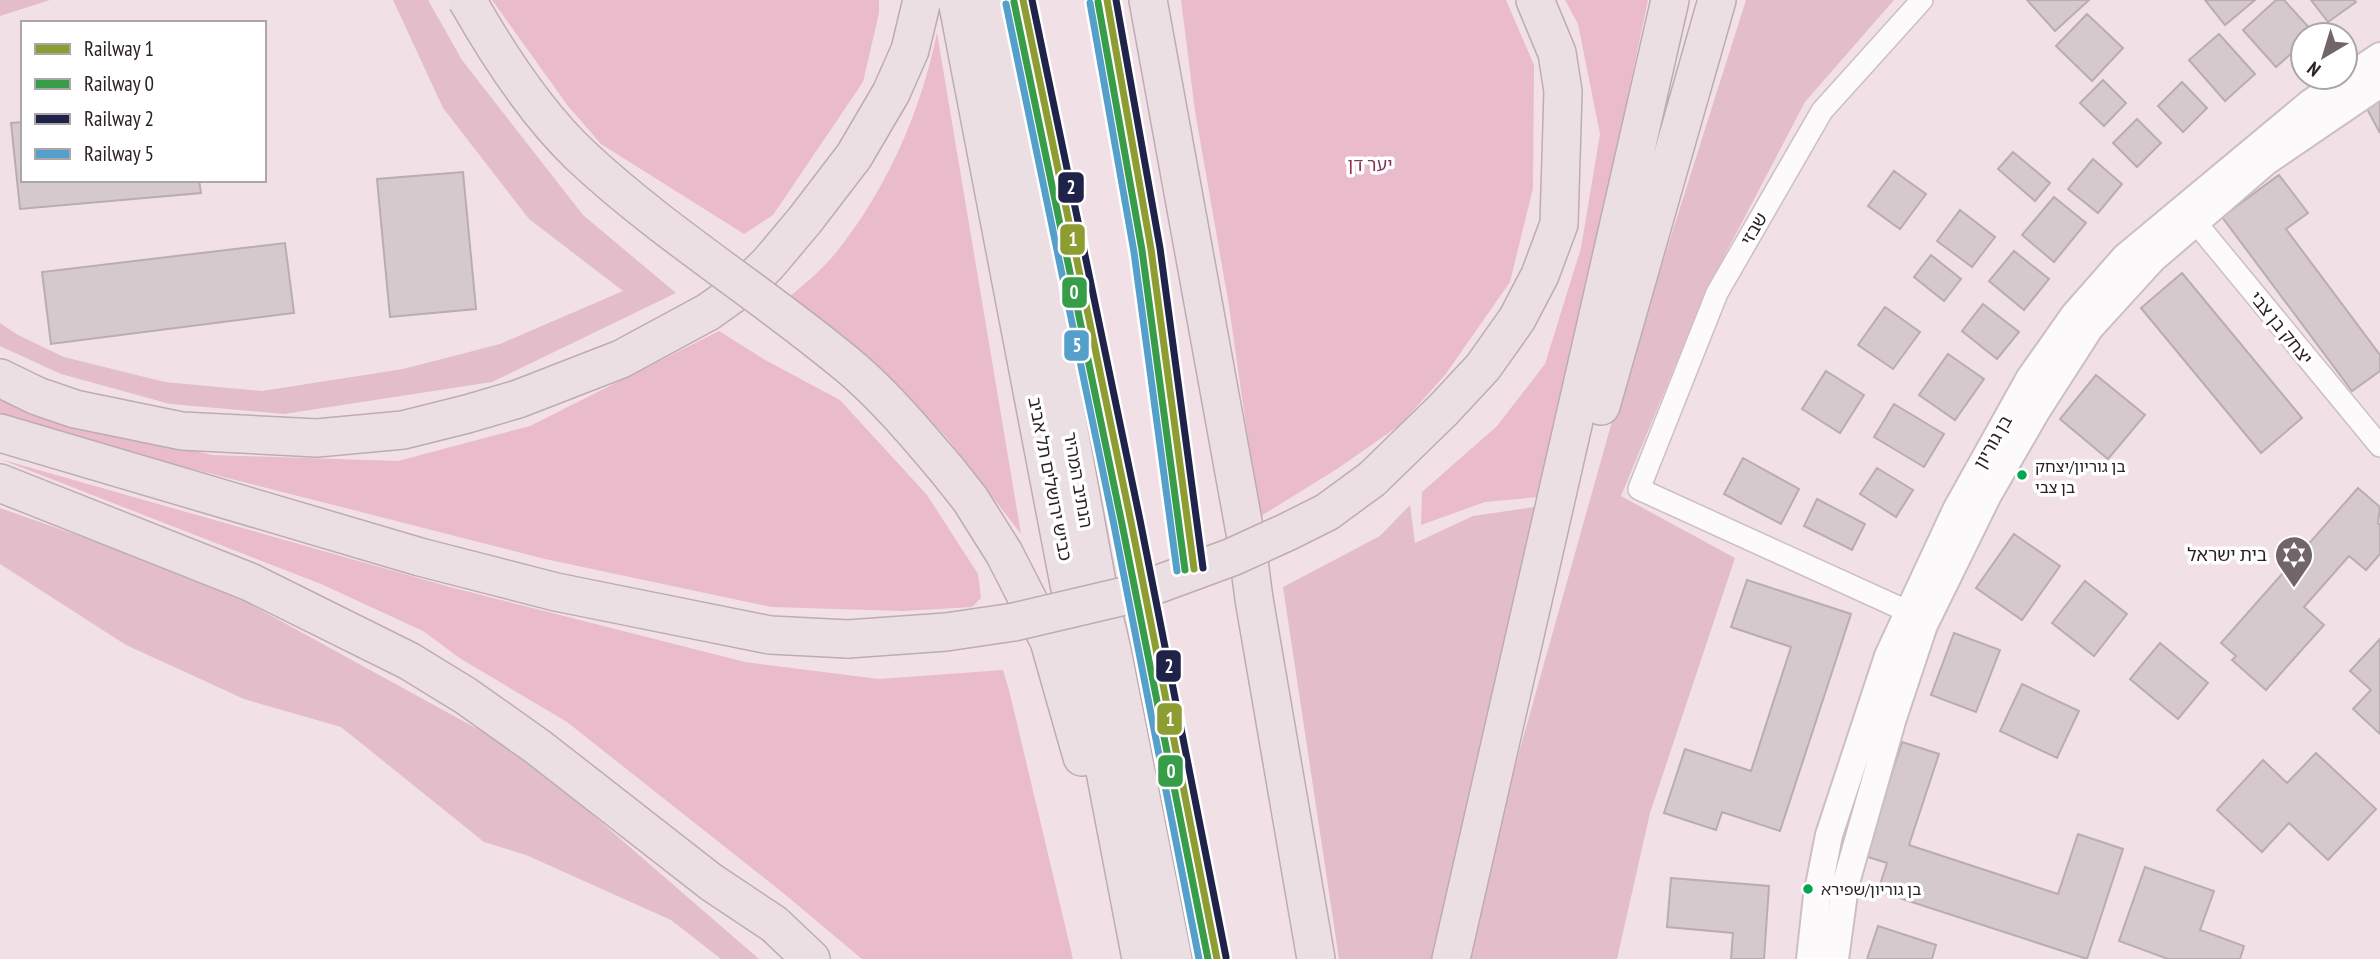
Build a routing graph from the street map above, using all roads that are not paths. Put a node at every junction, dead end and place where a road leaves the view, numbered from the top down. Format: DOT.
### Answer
graph roads {
  1 [pos="467,0"];
  2 [pos="922,0"];
  3 [pos="957,0"];
  4 [pos="990,0"];
  5 [pos="1148,0"];
  6 [pos="1535,0"];
  7 [pos="1670,0"];
  8 [pos="1717,0"];
  9 [pos="1728,0"];
  10 [pos="1922,0"];
  11 [pos="2380,56"];
  12 [pos="2380,84"];
  13 [pos="1674,148"];
  14 [pos="2189,215"];
  15 [pos="0,378"];
  16 [pos="0,433"];
  17 [pos="2380,446"];
  18 [pos="0,483"];
  19 [pos="1918,616"];
  20 [pos="1472,865"];
  21 [pos="811,959"];
  22 [pos="1140,959"];
  23 [pos="1173,959"];
  24 [pos="1316,959"];
  25 [pos="1451,959"];
  26 [pos="1810,959"];
  27 [pos="1835,959"];
  1 -- 22 [label="highway, bridge"];
  2 -- 15 [label="highway"];
  3 -- 22 [label="highway, כביש ירושלים תל אביב"];
  4 -- 23 [label="highway, הנתיב המהיר"];
  5 -- 24 [label="highway"];
  6 -- 16 [label="highway, bridge"];
  7 -- 20 [label="highway"];
  8 -- 13 [label="highway"];
  9 -- 13 [label="highway"];
  10 -- 19 [label="street, שבזי"];
  11 -- 14 [label="street, בן גוריון"];
  12 -- 14 [label="street, בן גוריון"];
  13 -- 20 [label="highway"];
  14 -- 17 [label="street, יצחק בן צבי"];
  14 -- 19 [label="street, בן גוריון"];
  18 -- 21 [label="highway"];
  19 -- 26 [label="street, בן גוריון"];
  19 -- 27 [label="street, בן גוריון"];
  20 -- 25 [label="highway"];
}
